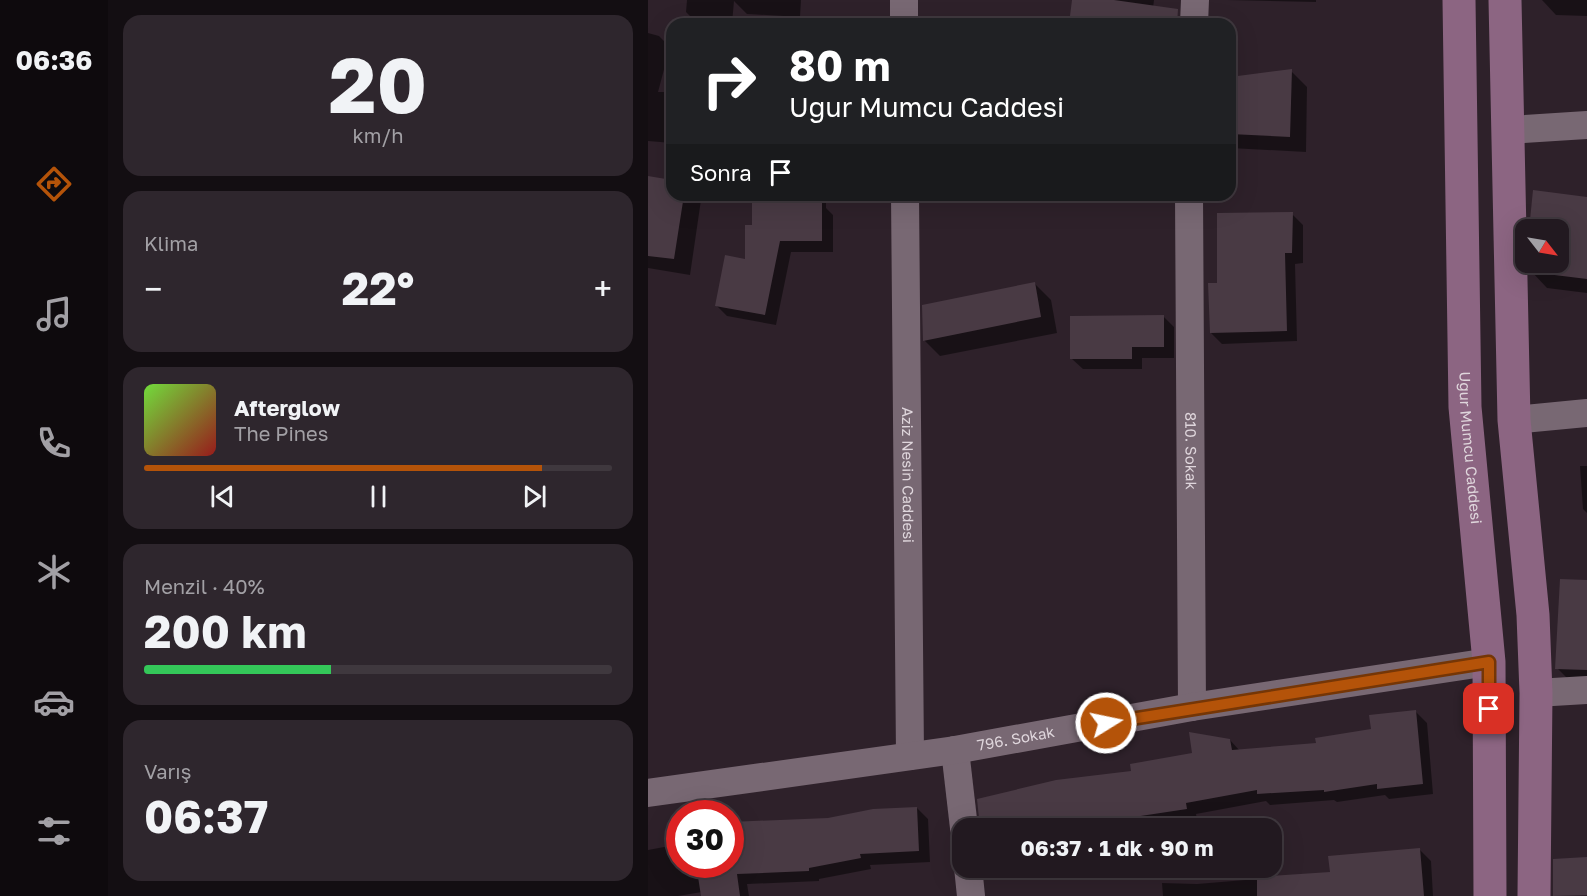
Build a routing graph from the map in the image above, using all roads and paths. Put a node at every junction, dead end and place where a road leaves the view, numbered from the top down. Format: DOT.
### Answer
graph roads {
  1 [pos="904,0"];
  2 [pos="1195,0"];
  3 [pos="1459,0"];
  4 [pos="1505,0"];
  5 [pos="904,18"];
  6 [pos="1194,18"];
  7 [pos="1587,125"];
  8 [pos="1509,130"];
  9 [pos="905,201"];
  10 [pos="1189,201"];
  11 [pos="1587,413"];
  12 [pos="1514,420"];
  13 [pos="1489,662"];
  14 [pos="1587,690"];
  15 [pos="1536,693"];
  16 [pos="1192,707"];
  17 [pos="956,750"];
  18 [pos="910,756"];
  19 [pos="648,792"];
  20 [pos="963,818"];
  21 [pos="969,878"];
  22 [pos="971,896"];
  23 [pos="1490,896"];
  24 [pos="1534,896"];
  1 -- 5 [label="street"];
  2 -- 6 [label="street"];
  3 -- 13 [label="street, Uğur Mumcu Caddesi"];
  4 -- 8 [label="street"];
  7 -- 8 [label="street"];
  8 -- 12 [label="street"];
  9 -- 18 [label="street, Aziz Nesin Caddesi"];
  10 -- 16 [label="street, 810. Sokak"];
  11 -- 12 [label="street"];
  12 -- 15 [label="street"];
  13 -- 16 [label="street, 796. Sokak"];
  13 -- 23 [label="street, Uğur Mumcu Caddesi"];
  14 -- 15 [label="street"];
  15 -- 24 [label="street"];
  16 -- 17 [label="street, 796. Sokak"];
  17 -- 18 [label="street, 796. Sokak"];
  17 -- 20 [label="street"];
  18 -- 19 [label="street, 796. Sokak"];
  21 -- 22 [label="street"];
}
